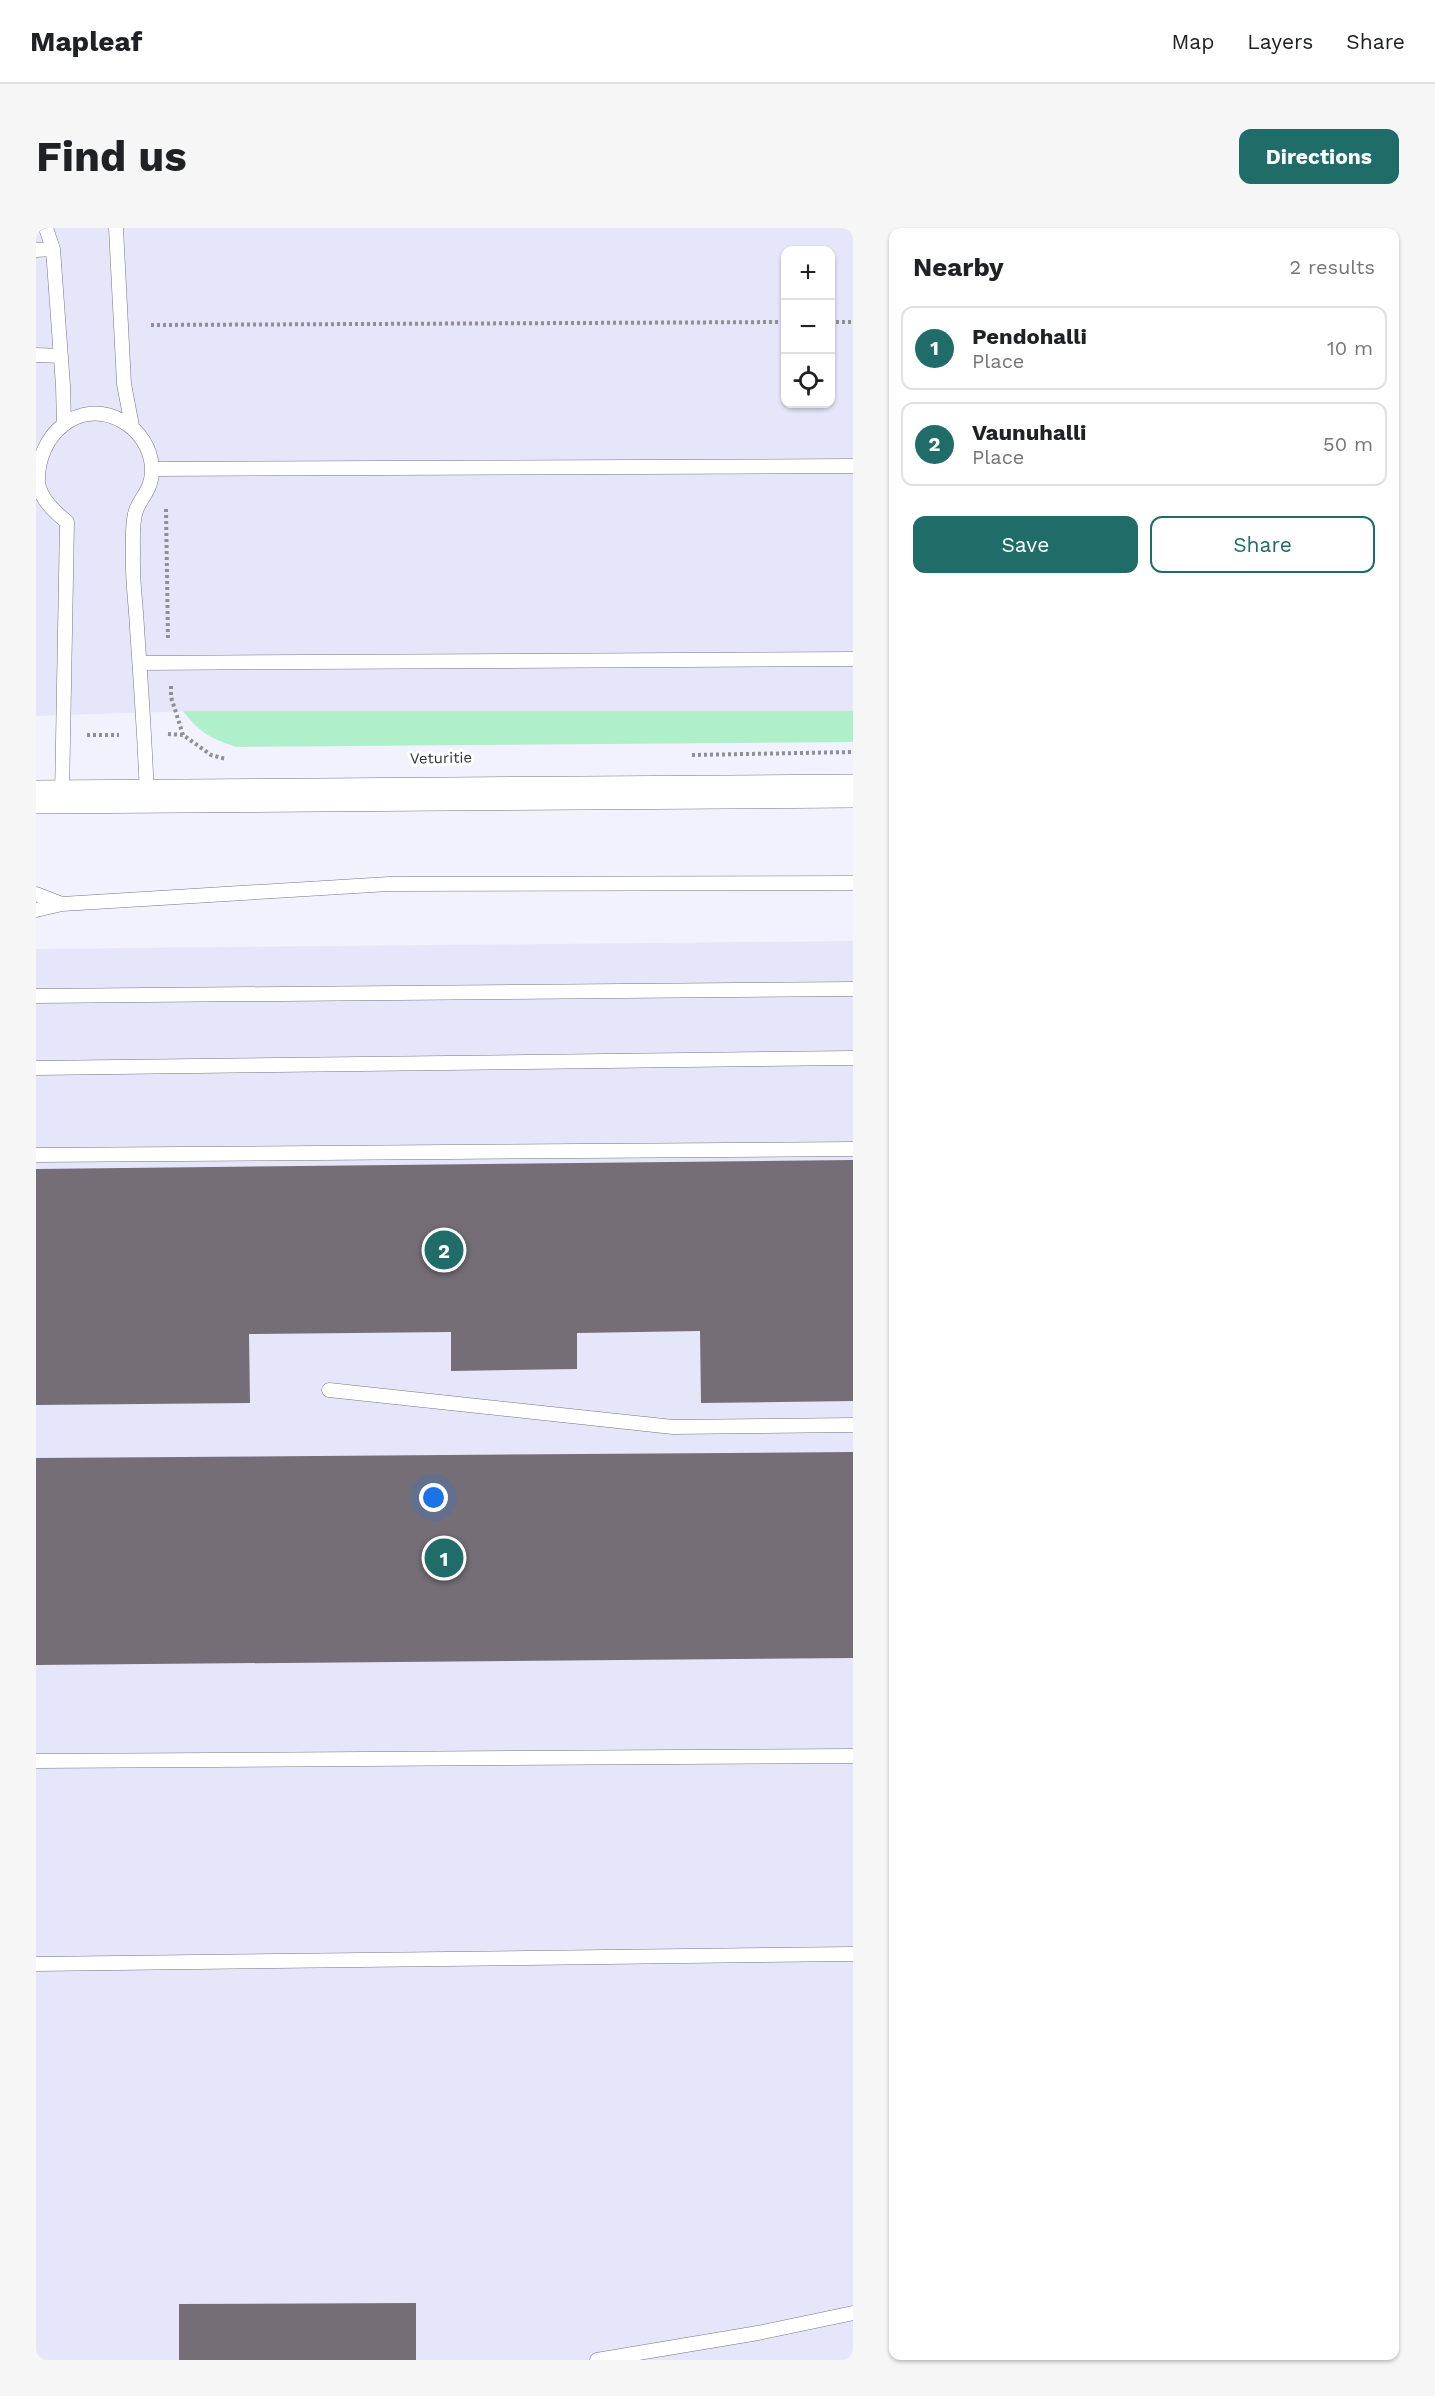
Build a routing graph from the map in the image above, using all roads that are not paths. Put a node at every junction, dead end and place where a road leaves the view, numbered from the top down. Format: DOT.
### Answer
graph roads {
  1 [pos="46,228"];
  2 [pos="116,228"];
  3 [pos="53,249"];
  4 [pos="36,250"];
  5 [pos="36,355"];
  6 [pos="61,356"];
  7 [pos="63,421"];
  8 [pos="132,426"];
  9 [pos="853,466"];
  10 [pos="159,469"];
  11 [pos="853,659"];
  12 [pos="140,663"];
  13 [pos="853,791"];
  14 [pos="49,797"];
  15 [pos="147,797"];
  16 [pos="853,883"];
  17 [pos="36,894"];
  18 [pos="62,904"];
  19 [pos="36,910"];
  20 [pos="853,989"];
  21 [pos="36,996"];
  22 [pos="853,1058"];
  23 [pos="36,1068"];
  24 [pos="853,1149"];
  25 [pos="36,1155"];
  26 [pos="328,1390"];
  27 [pos="853,1425"];
  28 [pos="853,1756"];
  29 [pos="36,1761"];
  30 [pos="853,1954"];
  31 [pos="36,1964"];
  32 [pos="853,2313"];
  33 [pos="597,2360"];
  1 -- 3 [label="lane"];
  2 -- 8 [label="lane"];
  3 -- 4 [label="lane"];
  3 -- 6 [label="lane"];
  5 -- 6 [label="lane"];
  6 -- 7 [label="lane"];
  7 -- 8 [label="lane"];
  7 -- 14 [label="lane"];
  8 -- 10 [label="lane"];
  9 -- 10 [label="lane"];
  10 -- 12 [label="lane"];
  11 -- 12 [label="lane"];
  12 -- 15 [label="lane"];
  13 -- 15 [label="main road"];
  14 -- 15 [label="main road"];
  16 -- 18 [label="lane"];
  17 -- 18 [label="lane"];
  18 -- 19 [label="lane"];
  20 -- 21 [label="lane"];
  22 -- 23 [label="lane"];
  24 -- 25 [label="lane"];
  26 -- 27 [label="lane"];
  28 -- 29 [label="lane"];
  30 -- 31 [label="lane"];
  32 -- 33 [label="lane"];
}
